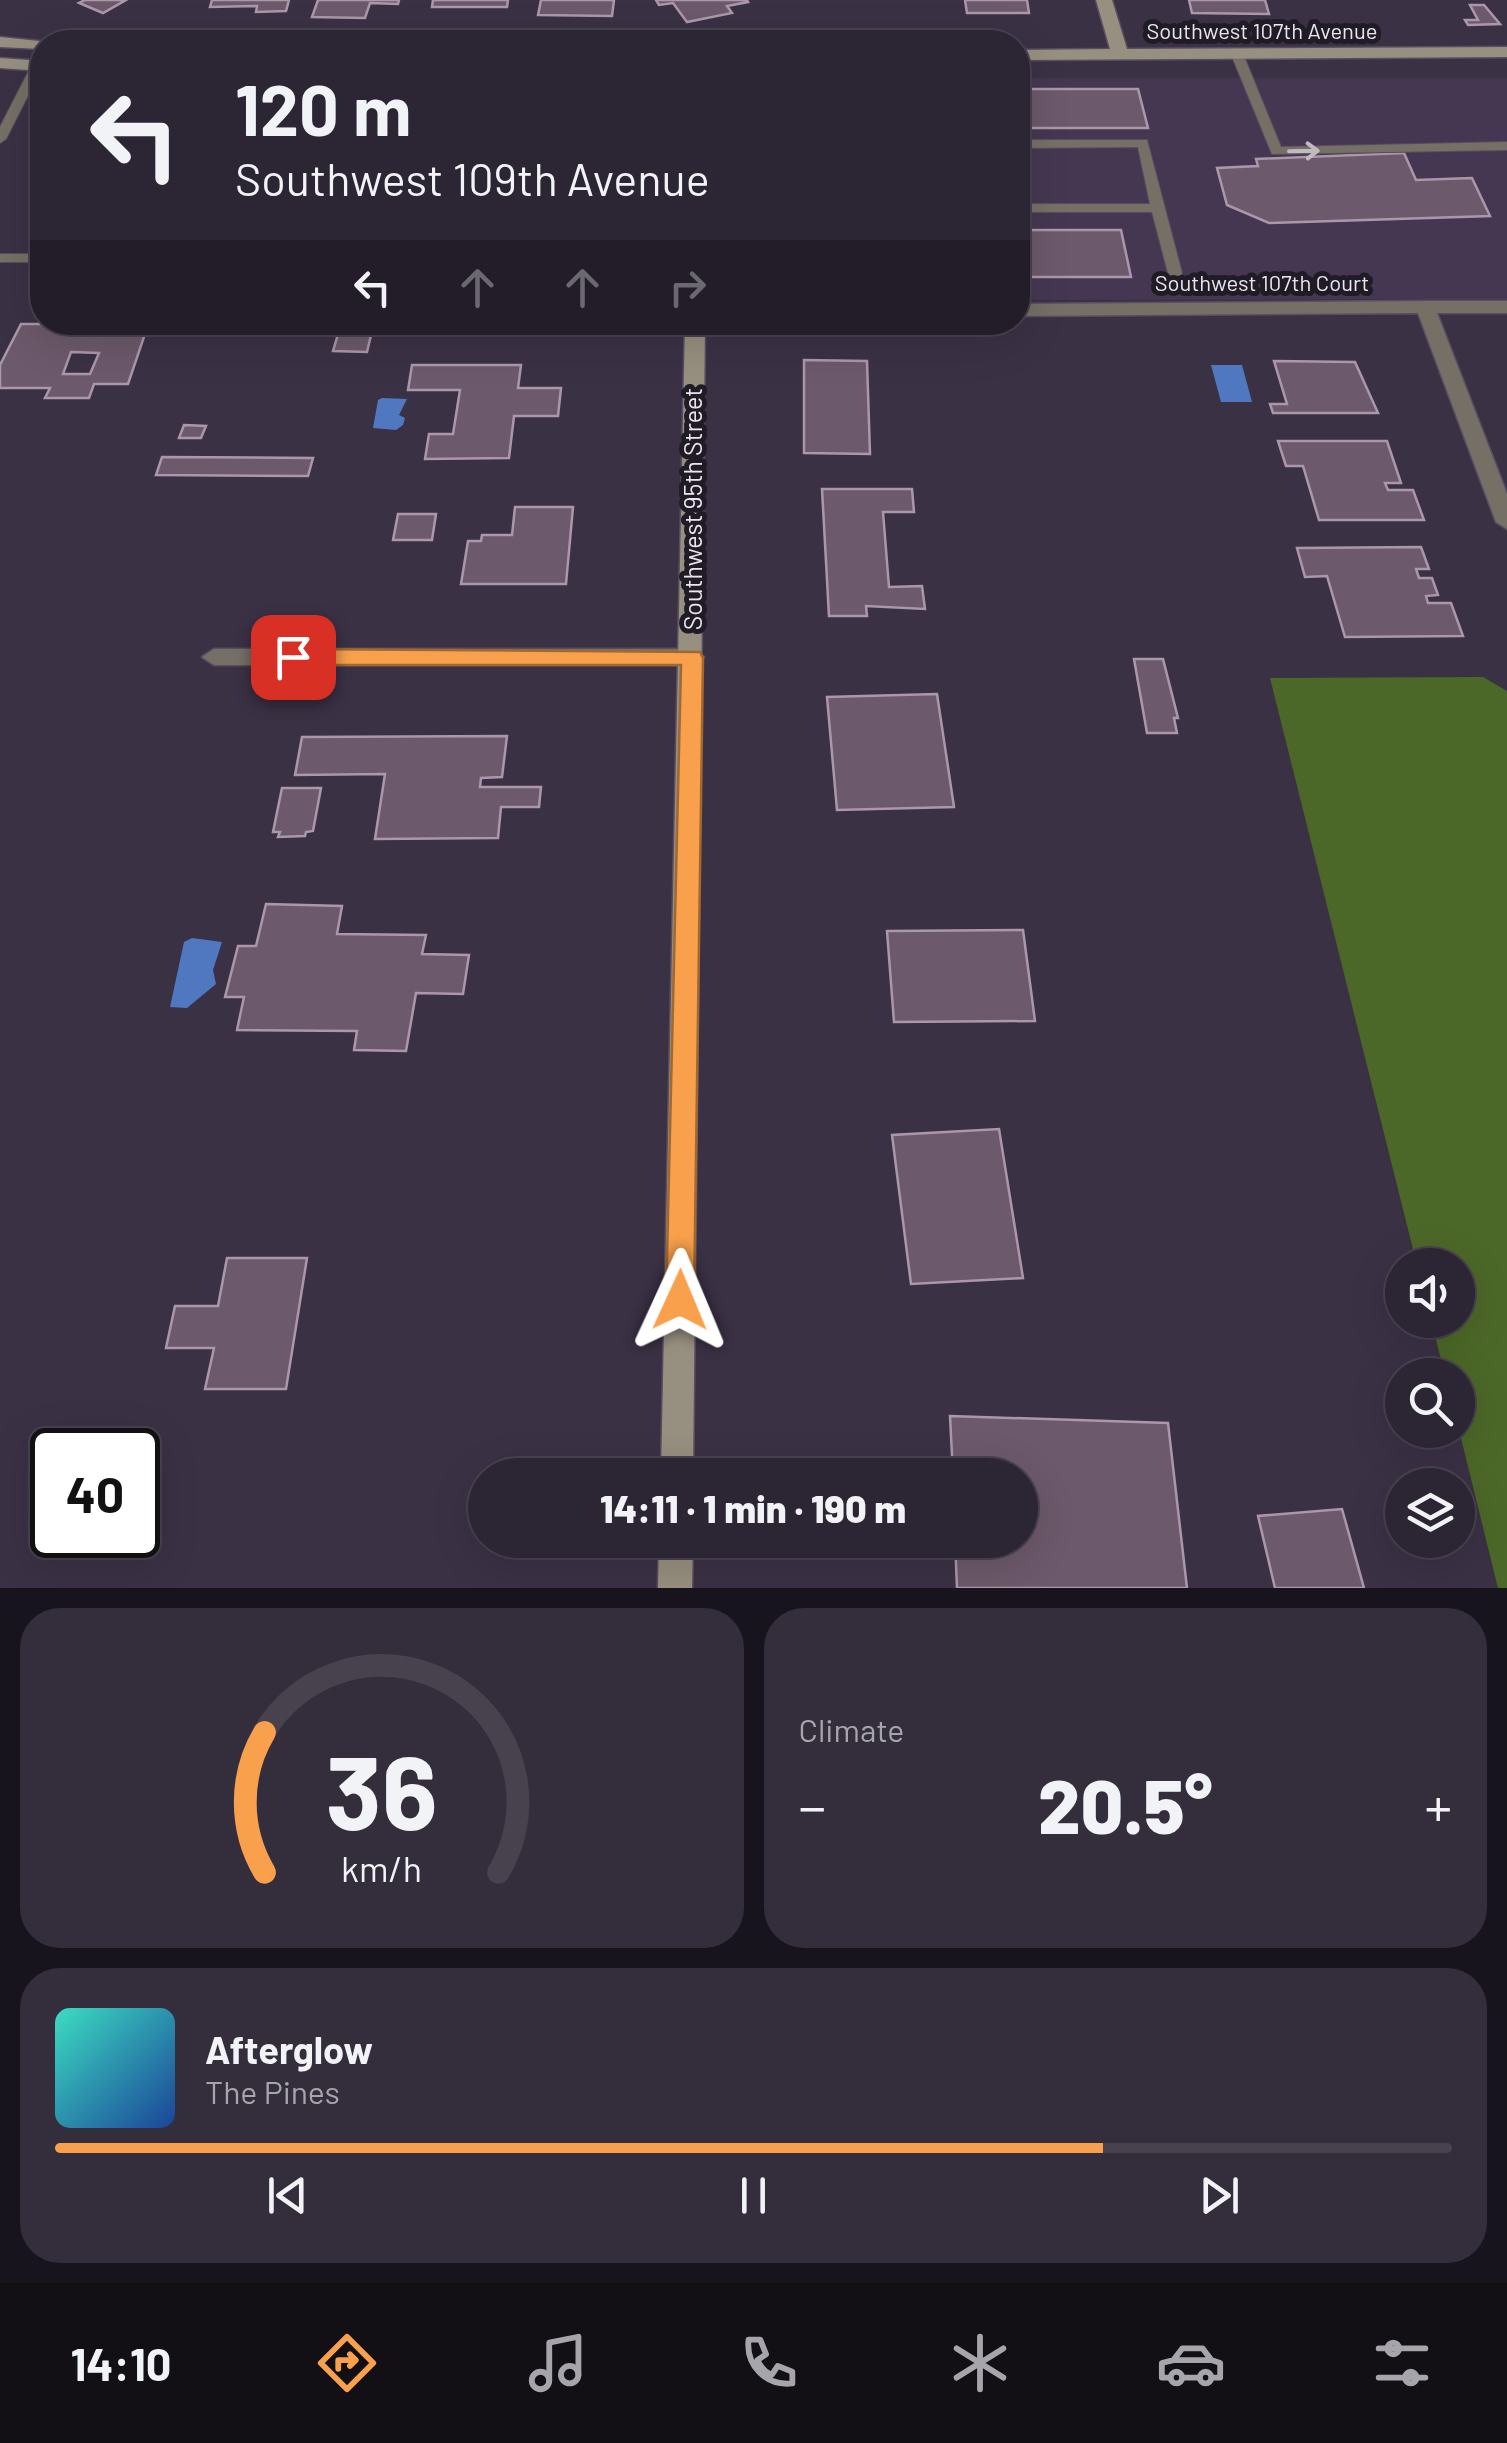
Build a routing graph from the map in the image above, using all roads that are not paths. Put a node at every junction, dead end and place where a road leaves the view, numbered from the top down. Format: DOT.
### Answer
graph roads {
  1 [pos="1104,0"];
  2 [pos="0,42"];
  3 [pos="30,43"];
  4 [pos="1507,52"];
  5 [pos="1120,54"];
  6 [pos="1237,54"];
  7 [pos="1030,55"];
  8 [pos="0,63"];
  9 [pos="30,63"];
  10 [pos="30,83"];
  11 [pos="0,139"];
  12 [pos="1030,144"];
  13 [pos="1507,146"];
  14 [pos="1030,208"];
  15 [pos="1158,208"];
  16 [pos="0,258"];
  17 [pos="30,258"];
  18 [pos="1175,273"];
  19 [pos="1425,307"];
  20 [pos="1507,307"];
  21 [pos="1030,310"];
  22 [pos="695,335"];
  23 [pos="1507,522"];
  24 [pos="214,657"];
  25 [pos="692,658"];
  26 [pos="676,1458"];
  27 [pos="676,1558"];
  28 [pos="675,1588"];
  1 -- 5 [label="street"];
  2 -- 3 [label="street"];
  4 -- 6 [label="street, Southwest 107th Avenue"];
  5 -- 6 [label="street, Southwest 107th Avenue"];
  5 -- 7 [label="street, Southwest 107th Avenue"];
  6 -- 13 [label="lane, one-way"];
  8 -- 9 [label="street"];
  10 -- 11 [label="lane"];
  12 -- 15 [label="lane"];
  14 -- 15 [label="lane"];
  15 -- 18 [label="lane"];
  16 -- 17 [label="lane"];
  19 -- 20 [label="street, Southwest 107th Court"];
  19 -- 21 [label="street, Southwest 107th Court"];
  19 -- 23 [label="street"];
  22 -- 25 [label="street, Southwest 95th Street"];
  24 -- 25 [label="street"];
  25 -- 26 [label="street, Southwest 95th Street"];
  27 -- 28 [label="street"];
}
